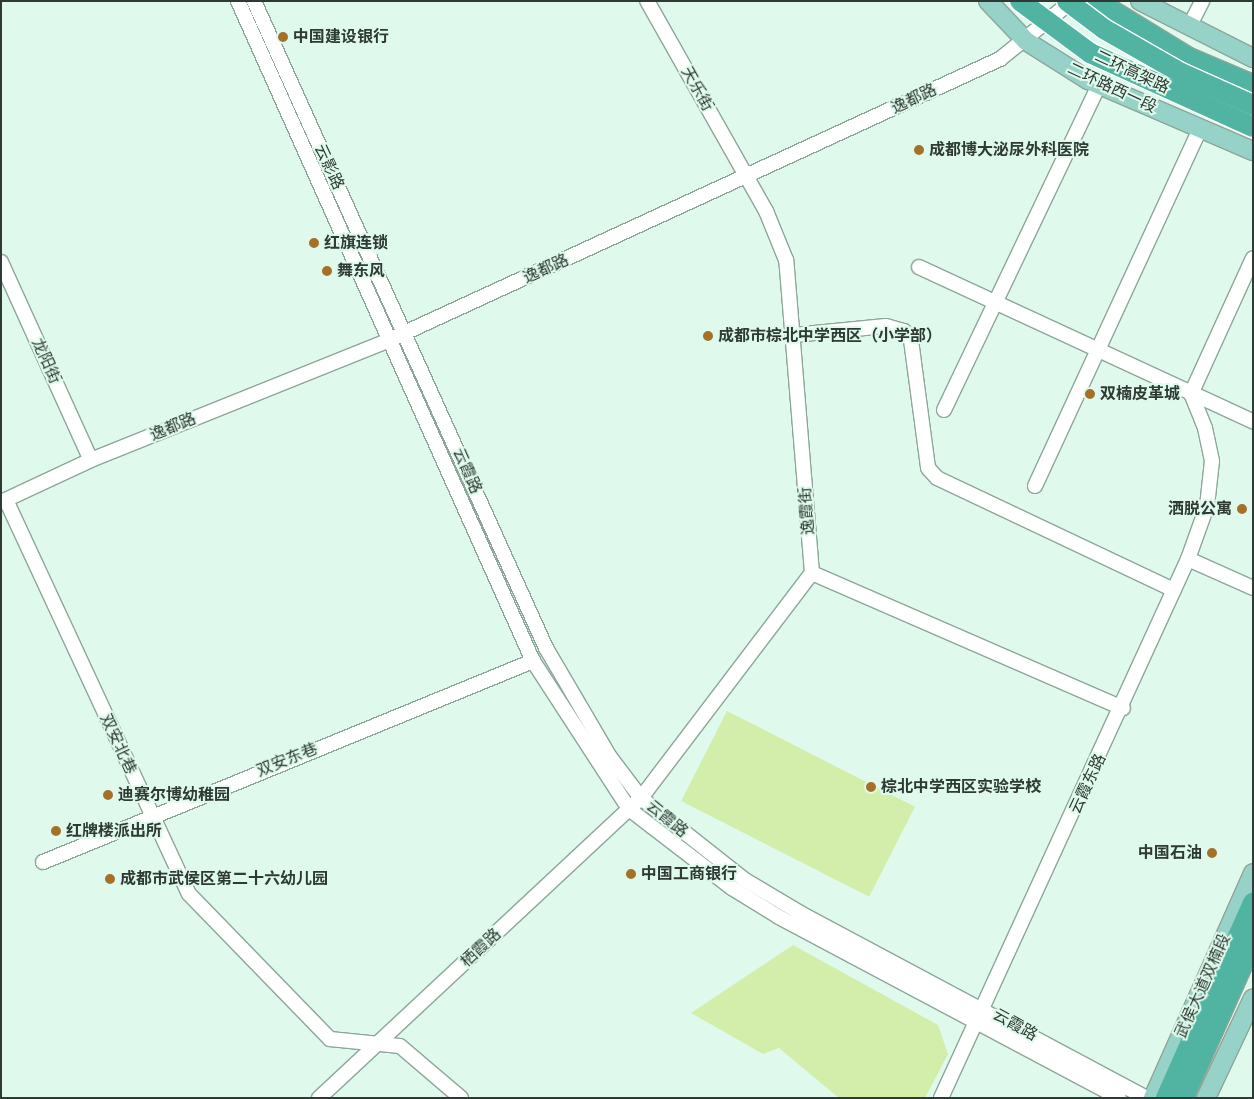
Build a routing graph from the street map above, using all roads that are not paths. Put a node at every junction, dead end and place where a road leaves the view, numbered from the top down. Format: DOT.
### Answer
graph roads {
  1 [pos="238,1"];
  2 [pos="254,1"];
  3 [pos="647,1"];
  4 [pos="988,1"];
  5 [pos="1020,1"];
  6 [pos="1067,1"];
  7 [pos="1072,1"];
  8 [pos="1096,1"];
  9 [pos="1140,1"];
  10 [pos="1202,1"];
  11 [pos="1188,27"];
  12 [pos="1026,41"];
  13 [pos="1253,58"];
  14 [pos="1099,85"];
  15 [pos="1253,85"];
  16 [pos="1253,104"];
  17 [pos="1253,127"];
  18 [pos="1200,128"];
  19 [pos="1253,151"];
  20 [pos="747,178"];
  21 [pos="1253,258"];
  22 [pos="1,262"];
  23 [pos="919,267"];
  24 [pos="996,302"];
  25 [pos="405,333"];
  26 [pos="794,336"];
  27 [pos="389,340"];
  28 [pos="1099,348"];
  29 [pos="1191,394"];
  30 [pos="944,410"];
  31 [pos="1253,421"];
  32 [pos="91,460"];
  33 [pos="1035,486"];
  34 [pos="4,501"];
  35 [pos="1188,559"];
  36 [pos="812,573"];
  37 [pos="1253,588"];
  38 [pos="1174,590"];
  39 [pos="533,660"];
  40 [pos="1123,708"];
  41 [pos="641,798"];
  42 [pos="629,809"];
  43 [pos="150,816"];
  44 [pos="43,862"];
  45 [pos="1253,873"];
  46 [pos="1253,903"];
  47 [pos="1253,941"];
  48 [pos="1253,998"];
  49 [pos="986,1008"];
  50 [pos="979,1022"];
  51 [pos="379,1044"];
  52 [pos="319,1098"];
  53 [pos="461,1098"];
  54 [pos="941,1098"];
  55 [pos="1119,1098"];
  56 [pos="1147,1098"];
  57 [pos="1153,1098"];
  58 [pos="1166,1098"];
  59 [pos="1183,1098"];
  60 [pos="1206,1098"];
  1 -- 27 [label="street"];
  2 -- 25 [label="street, 云影路"];
  3 -- 20 [label="street, 天乐街"];
  4 -- 12 [label="main road, 二环路西一段"];
  5 -- 17 [label="highway, 二环高架路, bridge"];
  6 -- 16 [label="highway, 二环高架路, bridge"];
  7 -- 12 [label="street, 逸都路"];
  8 -- 15 [label="highway"];
  9 -- 11 [label="main road"];
  10 -- 11 [label="street"];
  11 -- 13 [label="main road"];
  12 -- 14 [label="main road, 二环路西一段"];
  12 -- 20 [label="street, 逸都路"];
  14 -- 18 [label="main road, 二环路西一段"];
  14 -- 24 [label="street"];
  18 -- 19 [label="main road, 二环路西一段"];
  18 -- 28 [label="street"];
  20 -- 25 [label="street, 逸都路"];
  20 -- 26 [label="street, 逸霞街"];
  21 -- 29 [label="street"];
  22 -- 32 [label="street, 龙阳街"];
  23 -- 24 [label="street"];
  24 -- 28 [label="street"];
  24 -- 30 [label="street"];
  25 -- 27 [label="street, 逸都路"];
  25 -- 41 [label="street, 云霞路"];
  26 -- 36 [label="street, 逸霞街"];
  26 -- 38 [label="street"];
  27 -- 32 [label="street, 逸都路"];
  27 -- 39 [label="street"];
  28 -- 29 [label="street"];
  28 -- 33 [label="street"];
  29 -- 31 [label="street"];
  29 -- 35 [label="street, 云霞东路"];
  32 -- 34 [label="street, 逸都路"];
  34 -- 43 [label="street, 双安北巷"];
  35 -- 37 [label="street"];
  35 -- 38 [label="street, 云霞东路"];
  36 -- 40 [label="street"];
  36 -- 41 [label="street"];
  38 -- 40 [label="street, 云霞东路"];
  39 -- 42 [label="street"];
  39 -- 43 [label="street, 双安东巷"];
  40 -- 49 [label="street, 云霞东路"];
  41 -- 42 [label="street, 栖霞路"];
  41 -- 49 [label="street, 云霞路"];
  42 -- 50 [label="street"];
  42 -- 51 [label="street, 栖霞路"];
  43 -- 44 [label="street, 双安东巷"];
  43 -- 51 [label="street, 双安北巷"];
  45 -- 57 [label="main road, 武侯大道双楠段"];
  46 -- 58 [label="highway"];
  47 -- 59 [label="highway"];
  48 -- 60 [label="main road"];
  49 -- 50 [label="street, 云霞东路"];
  49 -- 56 [label="street, 云霞路"];
  50 -- 54 [label="street, 云霞东路"];
  50 -- 55 [label="street"];
  51 -- 52 [label="street, 栖霞路"];
  51 -- 53 [label="street, 双安北巷"];
}
